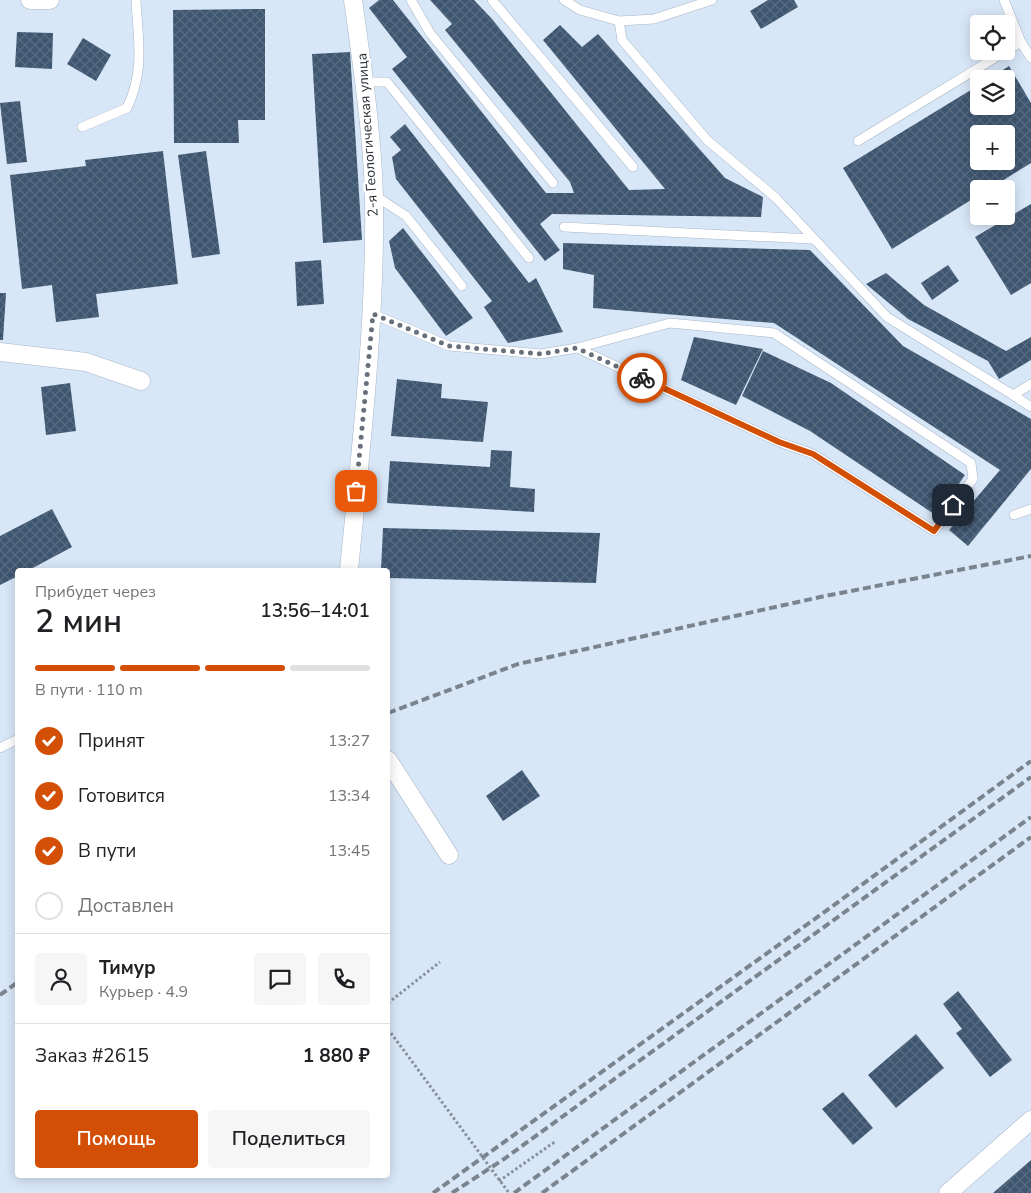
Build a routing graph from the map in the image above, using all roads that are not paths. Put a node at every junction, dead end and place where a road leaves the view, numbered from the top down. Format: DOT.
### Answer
graph roads {
  1 [pos="30,0"];
  2 [pos="50,0"];
  3 [pos="136,0"];
  4 [pos="353,0"];
  5 [pos="411,0"];
  6 [pos="492,0"];
  7 [pos="564,0"];
  8 [pos="712,0"];
  9 [pos="1004,0"];
  10 [pos="619,20"];
  11 [pos="1021,42"];
  12 [pos="1031,58"];
  13 [pos="364,82"];
  14 [pos="82,127"];
  15 [pos="858,141"];
  16 [pos="633,167"];
  17 [pos="553,183"];
  18 [pos="374,194"];
  19 [pos="564,227"];
  20 [pos="812,238"];
  21 [pos="529,258"];
  22 [pos="462,286"];
  23 [pos="373,314"];
  24 [pos="577,348"];
  25 [pos="0,352"];
  26 [pos="141,381"];
  27 [pos="1031,384"];
  28 [pos="1013,395"];
  29 [pos="1031,407"];
  30 [pos="1031,508"];
  31 [pos="1014,515"];
  32 [pos="349,568"];
  33 [pos="15,740"];
  34 [pos="0,748"];
  35 [pos="390,763"];
  36 [pos="449,855"];
  37 [pos="1031,1120"];
  38 [pos="948,1193"];
  1 -- 2 [label="street"];
  3 -- 14 [label="lane"];
  4 -- 13 [label="street, 2-я Геологическая улица"];
  5 -- 17 [label="lane"];
  6 -- 16 [label="lane"];
  7 -- 10 [label="lane"];
  8 -- 10 [label="lane"];
  9 -- 11 [label="lane"];
  10 -- 20 [label="lane"];
  11 -- 12 [label="lane"];
  11 -- 15 [label="lane"];
  13 -- 18 [label="street, 2-я Геологическая улица"];
  13 -- 21 [label="lane"];
  18 -- 22 [label="lane"];
  18 -- 23 [label="street, 2-я Геологическая улица"];
  19 -- 20 [label="lane"];
  20 -- 28 [label="lane"];
  23 -- 24 [label="lane"];
  23 -- 32 [label="street, 2-я Геологическая улица"];
  24 -- 24 [label="lane"];
  25 -- 26 [label="street"];
  27 -- 28 [label="lane"];
  28 -- 29 [label="lane"];
  30 -- 31 [label="lane"];
  33 -- 34 [label="lane"];
  35 -- 36 [label="street"];
  37 -- 38 [label="street"];
}
